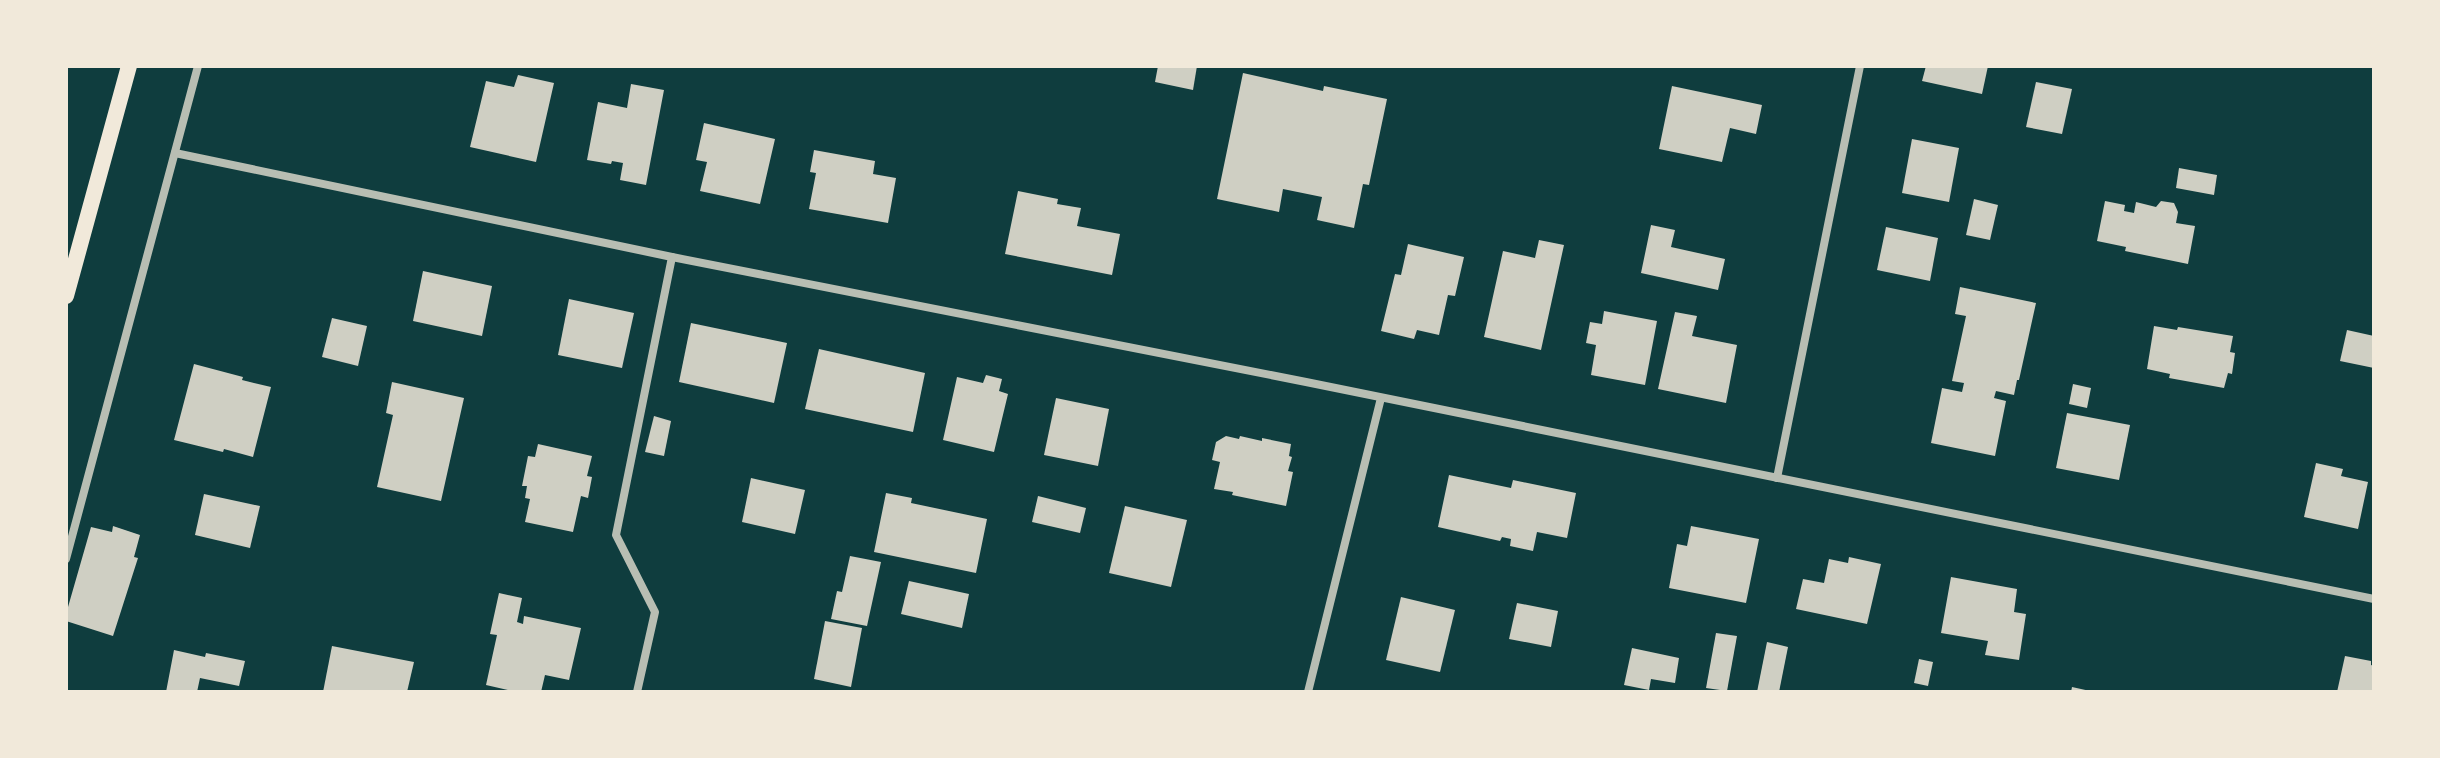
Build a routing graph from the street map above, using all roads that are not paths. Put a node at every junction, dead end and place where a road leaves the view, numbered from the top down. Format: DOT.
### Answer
graph roads {
  1 [pos="129,66"];
  2 [pos="198,66"];
  3 [pos="1860,66"];
  4 [pos="175,153"];
  5 [pos="672,257"];
  6 [pos="66,296"];
  7 [pos="1381,398"];
  8 [pos="1777,478"];
  9 [pos="66,559"];
  10 [pos="2374,599"];
  11 [pos="637,692"];
  12 [pos="1308,692"];
  1 -- 6 [label="main road"];
  2 -- 4 [label="street"];
  3 -- 8 [label="street"];
  4 -- 5 [label="street"];
  4 -- 9 [label="street"];
  5 -- 7 [label="street"];
  5 -- 11 [label="street"];
  7 -- 8 [label="street"];
  7 -- 12 [label="street"];
  8 -- 10 [label="street"];
}
